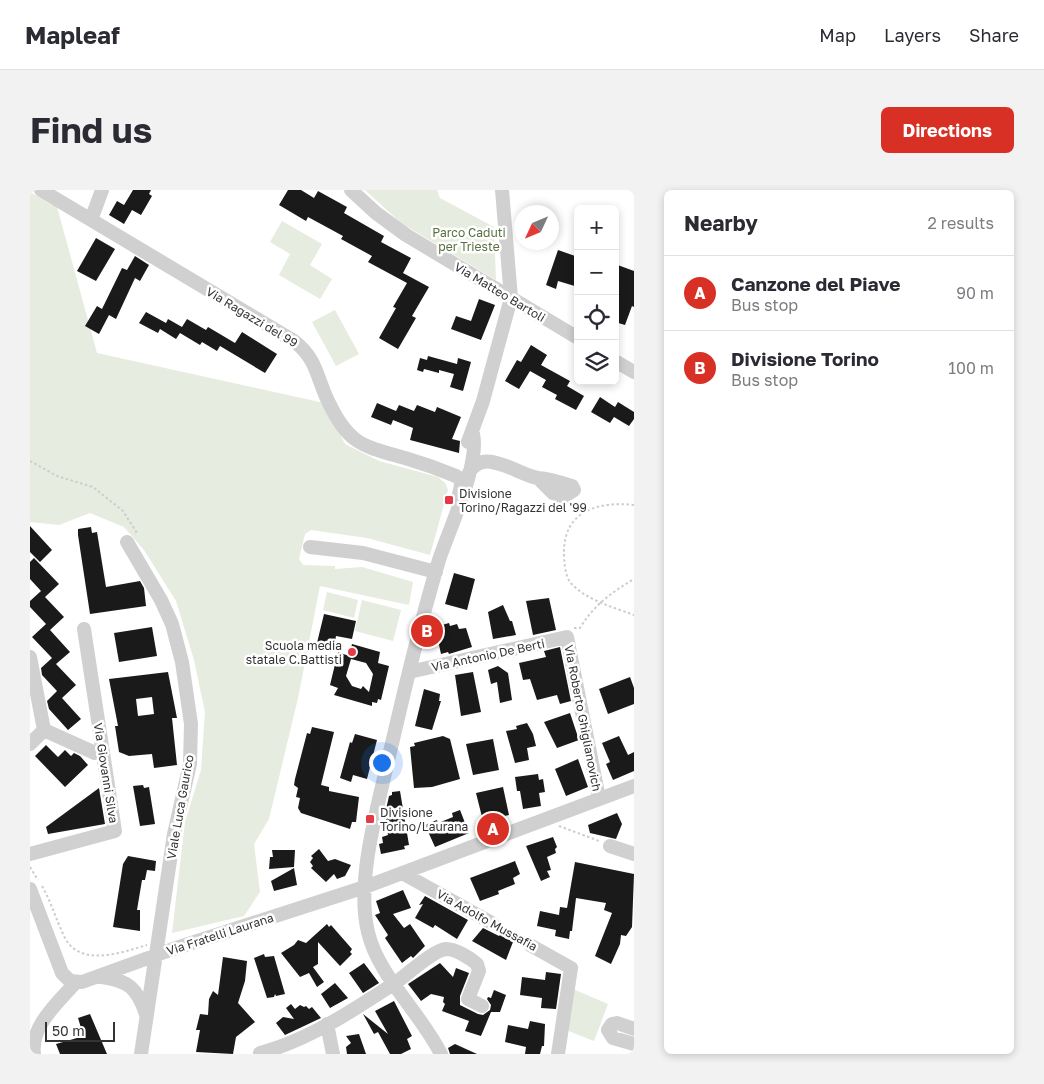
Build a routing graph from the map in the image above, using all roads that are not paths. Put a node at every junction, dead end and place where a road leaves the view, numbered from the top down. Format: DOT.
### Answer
graph roads {
  1 [pos="42,190"];
  2 [pos="102,190"];
  3 [pos="351,190"];
  4 [pos="502,190"];
  5 [pos="91,220"];
  6 [pos="510,298"];
  7 [pos="574,336"];
  8 [pos="619,363"];
  9 [pos="634,372"];
  10 [pos="474,438"];
  11 [pos="500,464"];
  12 [pos="464,475"];
  13 [pos="538,478"];
  14 [pos="127,542"];
  15 [pos="310,547"];
  16 [pos="438,565"];
  17 [pos="84,629"];
  18 [pos="570,633"];
  19 [pos="30,657"];
  20 [pos="409,672"];
  21 [pos="34,702"];
  22 [pos="44,730"];
  23 [pos="30,744"];
  24 [pos="94,753"];
  25 [pos="631,789"];
  26 [pos="599,798"];
  27 [pos="607,844"];
  28 [pos="30,854"];
  29 [pos="634,854"];
  30 [pos="402,873"];
  31 [pos="365,887"];
  32 [pos="30,889"];
  33 [pos="492,923"];
  34 [pos="530,945"];
  35 [pos="157,949"];
  36 [pos="98,977"];
  37 [pos="75,983"];
  38 [pos="395,983"];
  39 [pos="482,1006"];
  40 [pos="147,1016"];
  41 [pos="327,1024"];
  42 [pos="634,1029"];
  43 [pos="634,1044"];
  44 [pos="260,1053"];
  45 [pos="34,1054"];
  46 [pos="141,1054"];
  47 [pos="333,1054"];
  48 [pos="441,1054"];
  49 [pos="558,1054"];
  1 -- 5 [label="street, Via Ragazzi del 99"];
  2 -- 5 [label="street"];
  3 -- 6 [label="street, Via Matteo Bartoli"];
  4 -- 6 [label="street"];
  5 -- 12 [label="street, Via Ragazzi del 99"];
  6 -- 7 [label="street, Via Matteo Bartoli"];
  6 -- 10 [label="street"];
  8 -- 9 [label="street"];
  10 -- 11 [label="street"];
  10 -- 12 [label="street"];
  11 -- 12 [label="street"];
  11 -- 13 [label="street"];
  12 -- 16 [label="street"];
  12 -- 16 [label="street"];
  14 -- 35 [label="street, Viale Luca Gaurico"];
  15 -- 16 [label="street"];
  16 -- 20 [label="street"];
  17 -- 28 [label="street, Via Giovanni Silva"];
  18 -- 20 [label="street, Via Antonio De Berti"];
  18 -- 26 [label="street, Via Roberto Ghiglianovich"];
  19 -- 21 [label="street"];
  20 -- 31 [label="street"];
  21 -- 22 [label="street"];
  22 -- 23 [label="street"];
  22 -- 24 [label="street"];
  25 -- 26 [label="street, Via Fratelli Laurana"];
  26 -- 30 [label="street, Via Fratelli Laurana"];
  27 -- 29 [label="street"];
  30 -- 31 [label="street, Via Fratelli Laurana"];
  30 -- 33 [label="street, Via Adolfo Mussafia"];
  31 -- 35 [label="street, Via Fratelli Laurana"];
  31 -- 38 [label="street"];
  32 -- 37 [label="street"];
  34 -- 49 [label="street, Via Adolfo Mussafia"];
  35 -- 36 [label="street, Via Fratelli Laurana"];
  35 -- 40 [label="street, Viale Luca Gaurico"];
  36 -- 37 [label="street, Via Fratelli Laurana"];
  36 -- 40 [label="street"];
  37 -- 45 [label="street"];
  38 -- 39 [label="street"];
  38 -- 41 [label="street"];
  38 -- 48 [label="street"];
  40 -- 46 [label="street, Viale Luca Gaurico"];
  41 -- 44 [label="street"];
  41 -- 47 [label="street"];
  42 -- 43 [label="street"];
}
